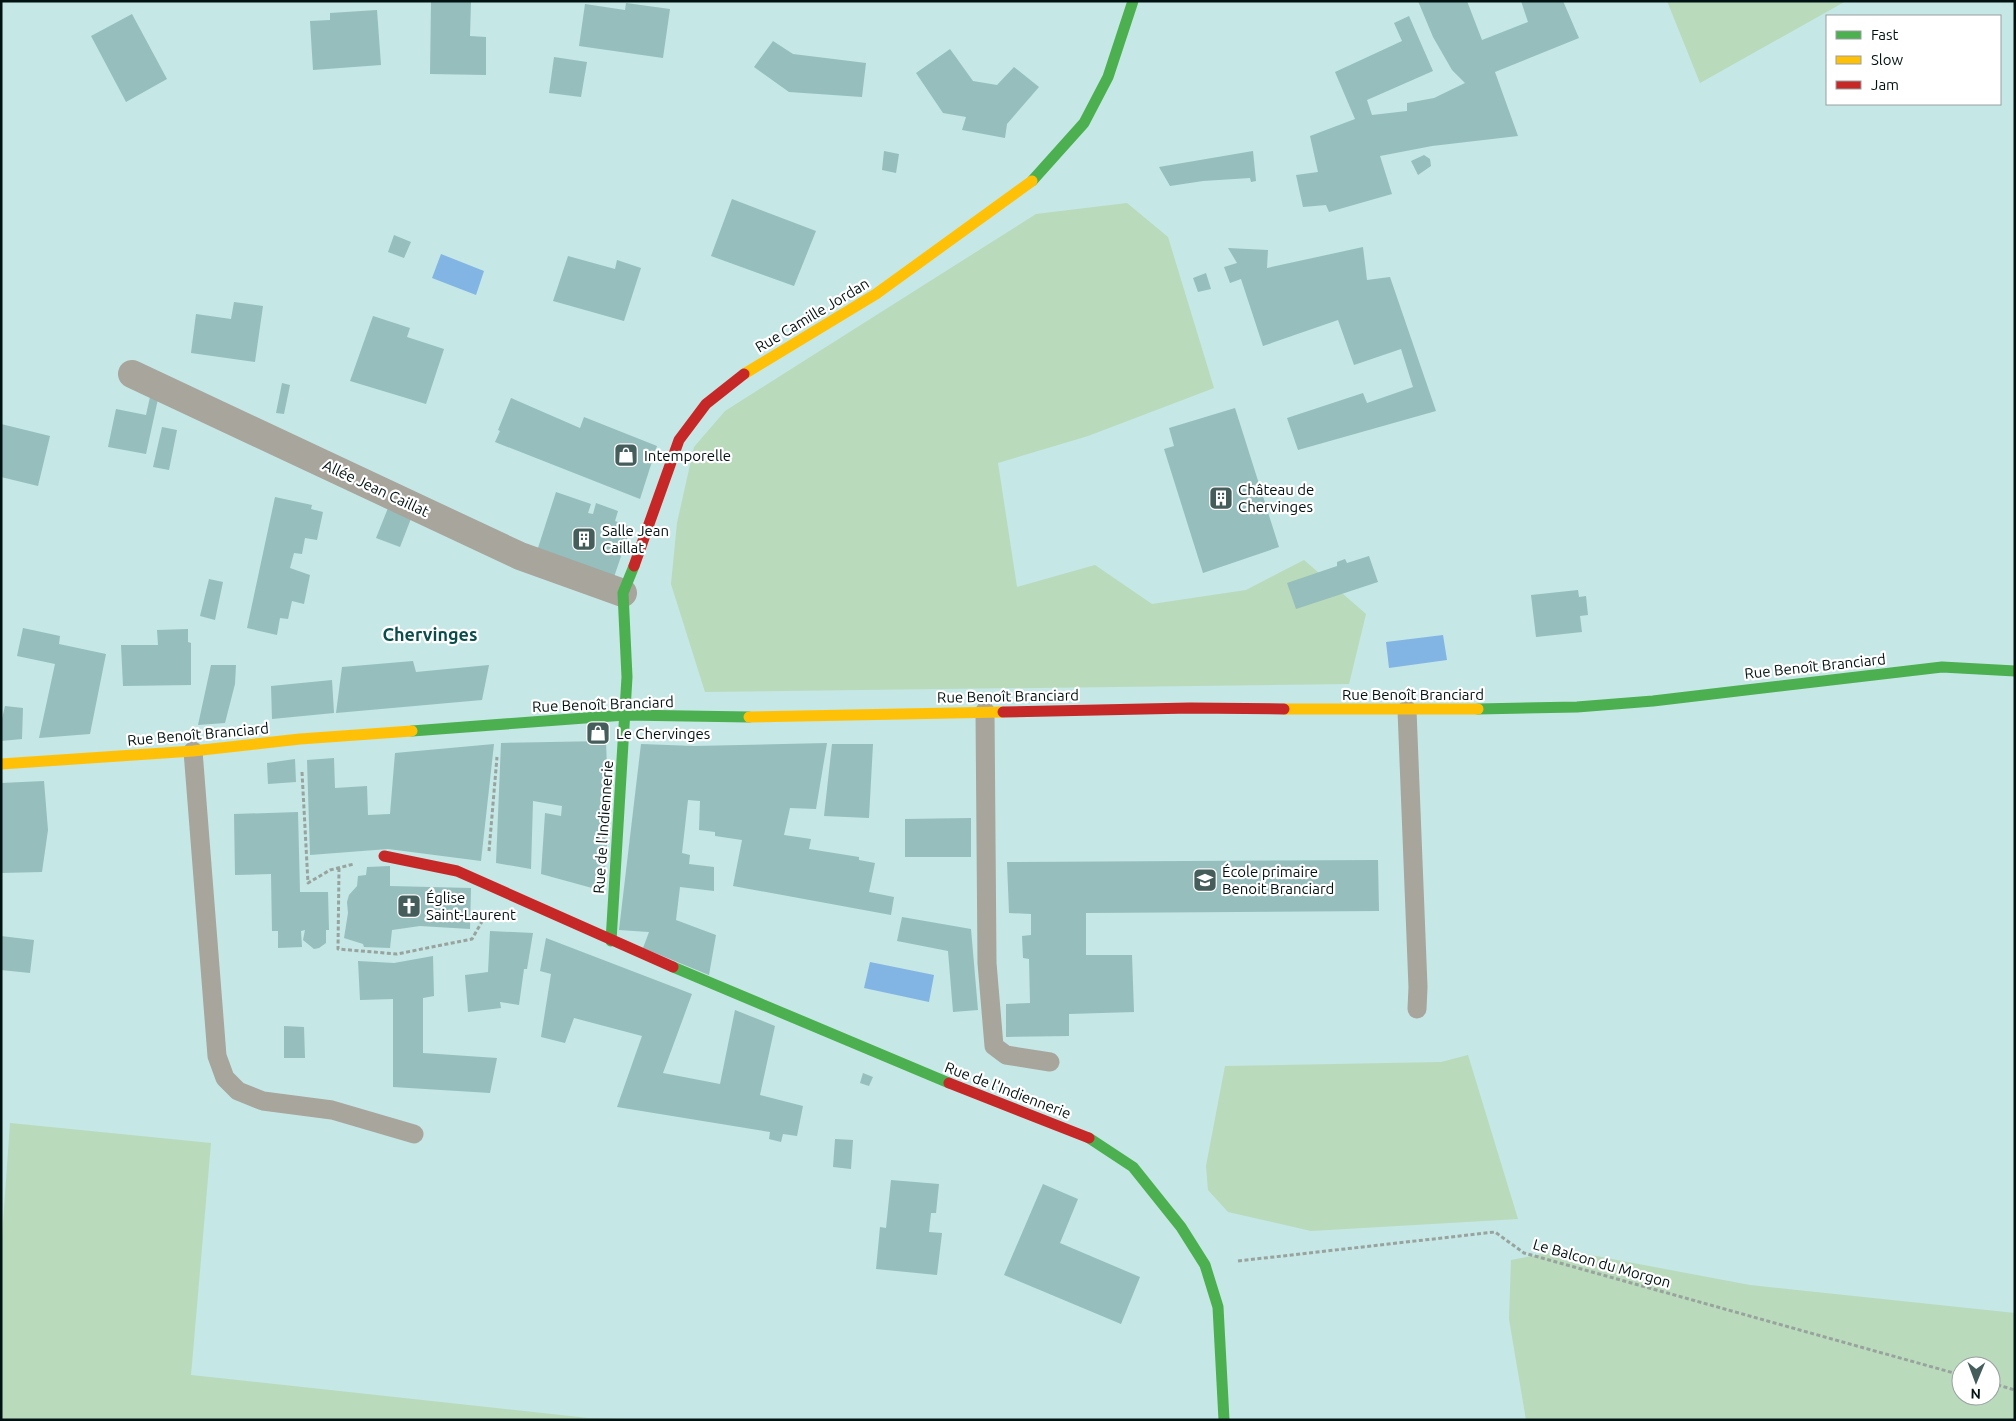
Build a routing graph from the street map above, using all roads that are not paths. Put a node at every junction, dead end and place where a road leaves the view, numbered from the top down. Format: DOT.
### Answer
graph roads {
  1 [pos="1133,1"];
  2 [pos="132,374"];
  3 [pos="623,593"];
  4 [pos="2015,671"];
  5 [pos="1407,710"];
  6 [pos="984,711"];
  7 [pos="626,715"];
  8 [pos="192,751"];
  9 [pos="1,764"];
  10 [pos="384,856"];
  11 [pos="611,941"];
  12 [pos="1417,1009"];
  13 [pos="1050,1062"];
  14 [pos="414,1134"];
  15 [pos="1224,1420"];
  1 -- 3 [label="street, Rue Camille Jordan"];
  2 -- 3 [label="street, Allée Jean Caillat"];
  3 -- 7 [label="street, Rue Camille Jordan"];
  4 -- 5 [label="street, Rue Benoît Branciard"];
  5 -- 6 [label="street, Rue Benoît Branciard"];
  5 -- 12 [label="lane"];
  6 -- 7 [label="street, Rue Benoît Branciard"];
  6 -- 13 [label="lane"];
  7 -- 8 [label="street, Rue Benoît Branciard"];
  7 -- 11 [label="street, Rue de l'Indiennerie"];
  8 -- 9 [label="street, Rue Benoît Branciard"];
  8 -- 14 [label="lane"];
  10 -- 11 [label="street, Rue de l'Indiennerie"];
  11 -- 15 [label="street, Rue de l'Indiennerie"];
}
